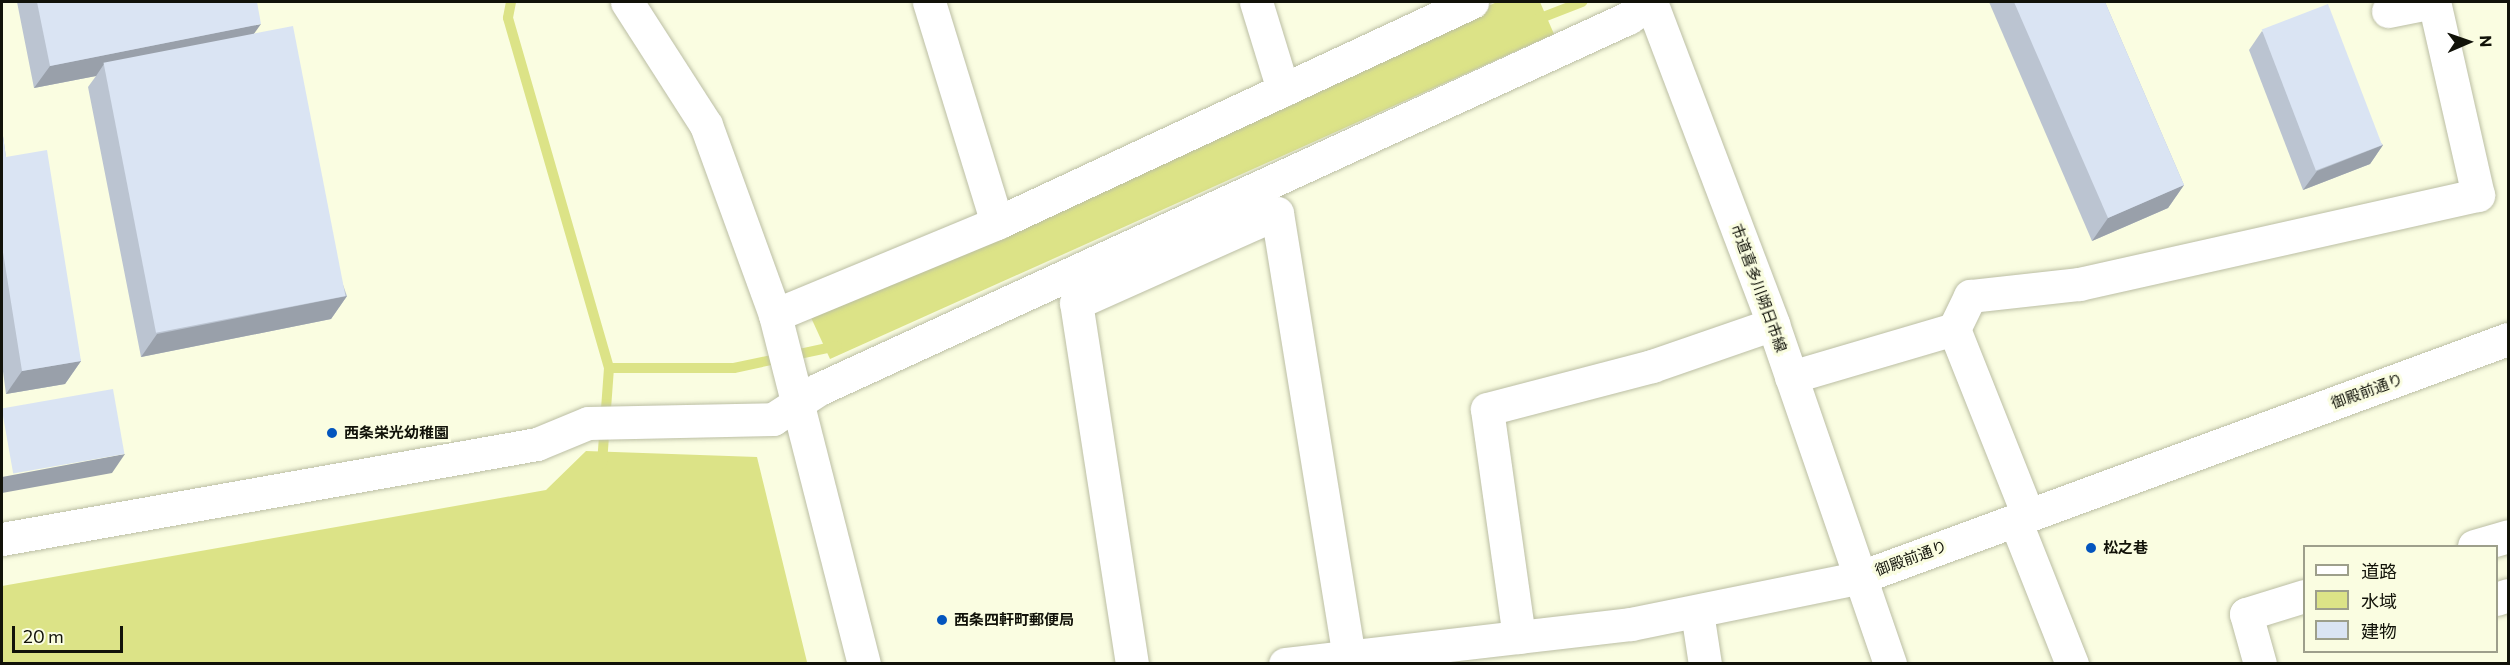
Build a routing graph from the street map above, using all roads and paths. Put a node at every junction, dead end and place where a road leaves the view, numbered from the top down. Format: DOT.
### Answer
graph roads {
  1 [pos="627,2"];
  2 [pos="929,2"];
  3 [pos="1256,2"];
  4 [pos="1472,2"];
  5 [pos="1651,2"];
  6 [pos="2433,2"];
  7 [pos="2388,11"];
  8 [pos="1283,90"];
  9 [pos="997,223"];
  10 [pos="1773,324"];
  11 [pos="1954,329"];
  12 [pos="778,330"];
  13 [pos="2508,339"];
  14 [pos="1791,377"];
  15 [pos="794,395"];
  16 [pos="2022,518"];
  17 [pos="2508,536"];
  18 [pos="2,539"];
  19 [pos="2477,545"];
  20 [pos="1861,577"];
  21 [pos="2303,596"];
  22 [pos="1697,612"];
  23 [pos="1519,637"];
  24 [pos="1339,659"];
  25 [pos="864,663"];
  26 [pos="1132,663"];
  27 [pos="1285,663"];
  28 [pos="1705,663"];
  29 [pos="1890,663"];
  30 [pos="2072,663"];
  31 [pos="2260,663"];
  1 -- 12 [label="street"];
  2 -- 9 [label="street"];
  3 -- 8 [label="street"];
  4 -- 8 [label="street"];
  5 -- 10 [label="street, 市道喜多川朔日市線"];
  5 -- 15 [label="street"];
  6 -- 7 [label="street"];
  6 -- 11 [label="street"];
  8 -- 9 [label="street"];
  9 -- 12 [label="street"];
  10 -- 14 [label="street, 市道喜多川朔日市線"];
  10 -- 23 [label="street"];
  11 -- 14 [label="street"];
  11 -- 16 [label="street"];
  12 -- 15 [label="street"];
  13 -- 16 [label="street, 御殿前通り"];
  14 -- 20 [label="street, 市道喜多川朔日市線"];
  15 -- 18 [label="street"];
  15 -- 25 [label="street"];
  16 -- 20 [label="street, 御殿前通り"];
  16 -- 30 [label="street"];
  17 -- 19 [label="street"];
  20 -- 22 [label="street, 御殿前通り"];
  20 -- 29 [label="street, 市道喜多川朔日市線"];
  21 -- 31 [label="street"];
  22 -- 23 [label="street, 御殿前通り"];
  22 -- 28 [label="street"];
  23 -- 24 [label="street, 御殿前通り"];
  24 -- 26 [label="street"];
  24 -- 27 [label="street, 御殿前通り"];
}
